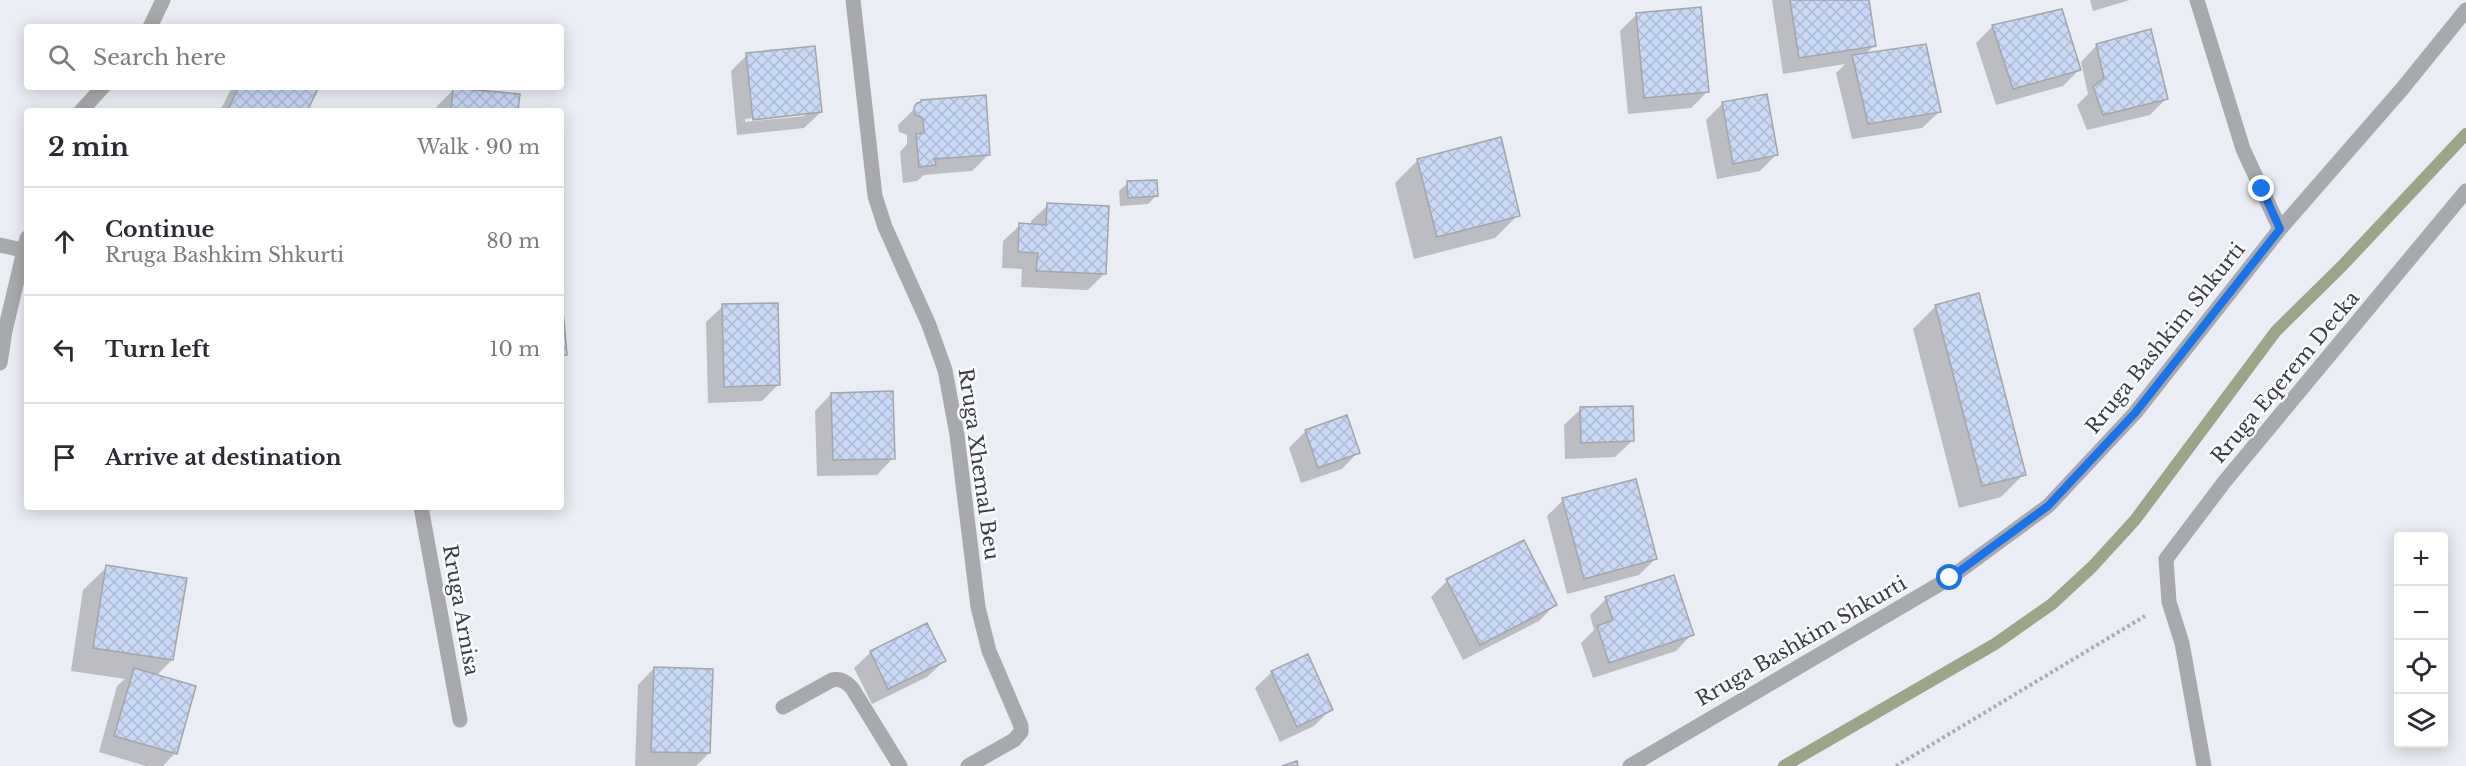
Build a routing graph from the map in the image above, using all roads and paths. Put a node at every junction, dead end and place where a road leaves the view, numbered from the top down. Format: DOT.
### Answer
graph roads {
  1 [pos="163,0"];
  2 [pos="853,0"];
  3 [pos="2197,0"];
  4 [pos="2466,10"];
  5 [pos="151,24"];
  6 [pos="100,90"];
  7 [pos="84,108"];
  8 [pos="2466,191"];
  9 [pos="2280,229"];
  10 [pos="0,245"];
  11 [pos="24,246"];
  12 [pos="24,254"];
  13 [pos="0,363"];
  14 [pos="422,510"];
  15 [pos="2169,602"];
  16 [pos="783,707"];
  17 [pos="460,720"];
  18 [pos="900,766"];
  19 [pos="968,766"];
  20 [pos="1630,766"];
  21 [pos="1896,766"];
  22 [pos="2204,766"];
  1 -- 5 [label="street"];
  2 -- 19 [label="street, Rruga Xhemal Beu"];
  3 -- 9 [label="street"];
  4 -- 9 [label="street, Rruga Bashkim Shkurti"];
  6 -- 7 [label="street"];
  8 -- 15 [label="street, Rruga Eqerem Decka"];
  9 -- 20 [label="street, Rruga Bashkim Shkurti"];
  10 -- 11 [label="street"];
  12 -- 13 [label="street"];
  14 -- 17 [label="street, Rruga Arnisa"];
  15 -- 21 [label="path"];
  15 -- 22 [label="street, Rruga Eqerem Decka"];
  16 -- 18 [label="street"];
}
